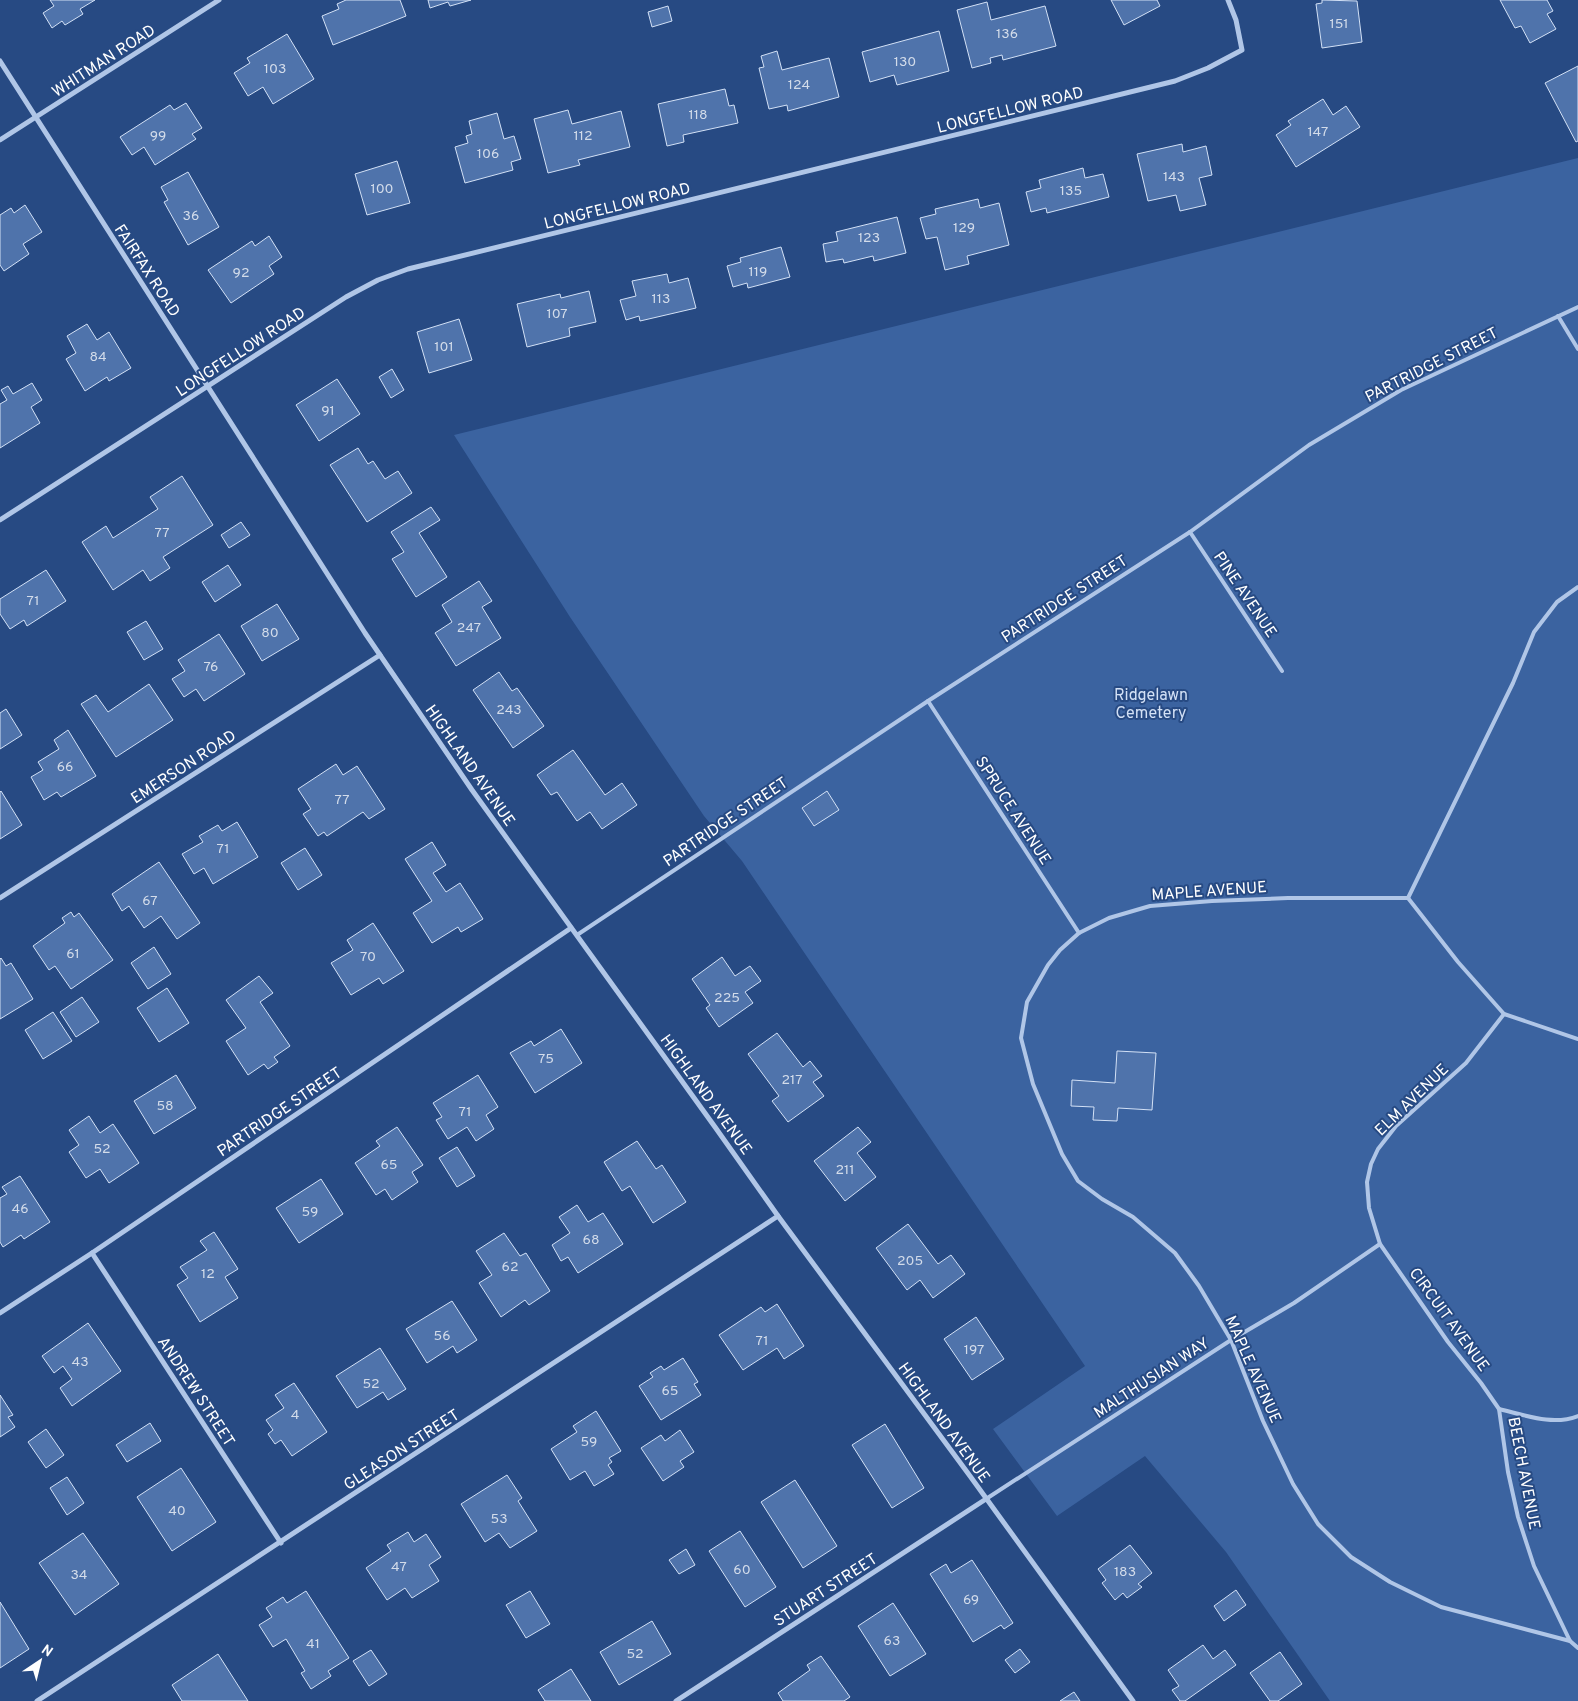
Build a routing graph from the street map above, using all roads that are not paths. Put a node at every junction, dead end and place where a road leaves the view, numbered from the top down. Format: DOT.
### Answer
graph roads {
  1 [pos="219,0"];
  2 [pos="1228,0"];
  3 [pos="0,61"];
  4 [pos="36,118"];
  5 [pos="0,140"];
  6 [pos="1578,307"];
  7 [pos="1558,316"];
  8 [pos="1578,349"];
  9 [pos="208,386"];
  10 [pos="275,492"];
  11 [pos="0,520"];
  12 [pos="1190,532"];
  13 [pos="1578,587"];
  14 [pos="380,655"];
  15 [pos="1282,671"];
  16 [pos="928,701"];
  17 [pos="0,898"];
  18 [pos="1408,898"];
  19 [pos="571,928"];
  20 [pos="1079,933"];
  21 [pos="577,935"];
  22 [pos="1504,1014"];
  23 [pos="1578,1039"];
  24 [pos="778,1216"];
  25 [pos="1380,1244"];
  26 [pos="92,1253"];
  27 [pos="0,1313"];
  28 [pos="1231,1340"];
  29 [pos="1499,1409"];
  30 [pos="1578,1416"];
  31 [pos="986,1499"];
  32 [pos="280,1543"];
  33 [pos="1570,1641"];
  34 [pos="1578,1648"];
  35 [pos="37,1701"];
  36 [pos="676,1701"];
  37 [pos="1133,1701"];
  1 -- 4 [label="street, WHITMAN ROAD"];
  2 -- 9 [label="street, LONGFELLOW ROAD"];
  3 -- 4 [label="street, FAIRFAX ROAD"];
  4 -- 5 [label="street, WHITMAN ROAD"];
  4 -- 9 [label="street, FAIRFAX ROAD"];
  6 -- 7 [label="lane, PARTRIDGE STREET"];
  7 -- 8 [label="lane"];
  7 -- 12 [label="lane, PARTRIDGE STREET"];
  9 -- 10 [label="street, FAIRFAX ROAD"];
  9 -- 11 [label="street, LONGFELLOW ROAD"];
  10 -- 14 [label="street, HIGHLAND AVENUE"];
  12 -- 15 [label="lane, PINE AVENUE"];
  12 -- 16 [label="lane, PARTRIDGE STREET"];
  13 -- 18 [label="lane"];
  14 -- 17 [label="street, EMERSON ROAD"];
  14 -- 19 [label="street, HIGHLAND AVENUE"];
  16 -- 20 [label="lane, SPRUCE AVENUE"];
  16 -- 21 [label="lane, PARTRIDGE STREET"];
  18 -- 20 [label="lane, MAPLE AVENUE"];
  18 -- 22 [label="lane"];
  19 -- 21 [label="street, HIGHLAND AVENUE"];
  19 -- 26 [label="street, PARTRIDGE STREET"];
  20 -- 28 [label="lane, MAPLE AVENUE"];
  21 -- 24 [label="street, HIGHLAND AVENUE"];
  22 -- 23 [label="lane"];
  22 -- 25 [label="lane, ELM AVENUE"];
  24 -- 31 [label="street, HIGHLAND AVENUE"];
  24 -- 32 [label="street, GLEASON STREET"];
  25 -- 28 [label="lane, MALTHUSIAN WAY"];
  25 -- 29 [label="lane, CIRCUIT AVENUE"];
  26 -- 27 [label="street, PARTRIDGE STREET"];
  26 -- 32 [label="street, ANDREW STREET"];
  28 -- 31 [label="lane, MALTHUSIAN WAY"];
  28 -- 33 [label="lane, MAPLE AVENUE"];
  29 -- 30 [label="lane"];
  29 -- 33 [label="lane, BEECH AVENUE"];
  31 -- 36 [label="street, STUART STREET"];
  31 -- 37 [label="street, HIGHLAND AVENUE"];
  32 -- 35 [label="street, GLEASON STREET"];
  33 -- 34 [label="lane, BEECH AVENUE"];
}
